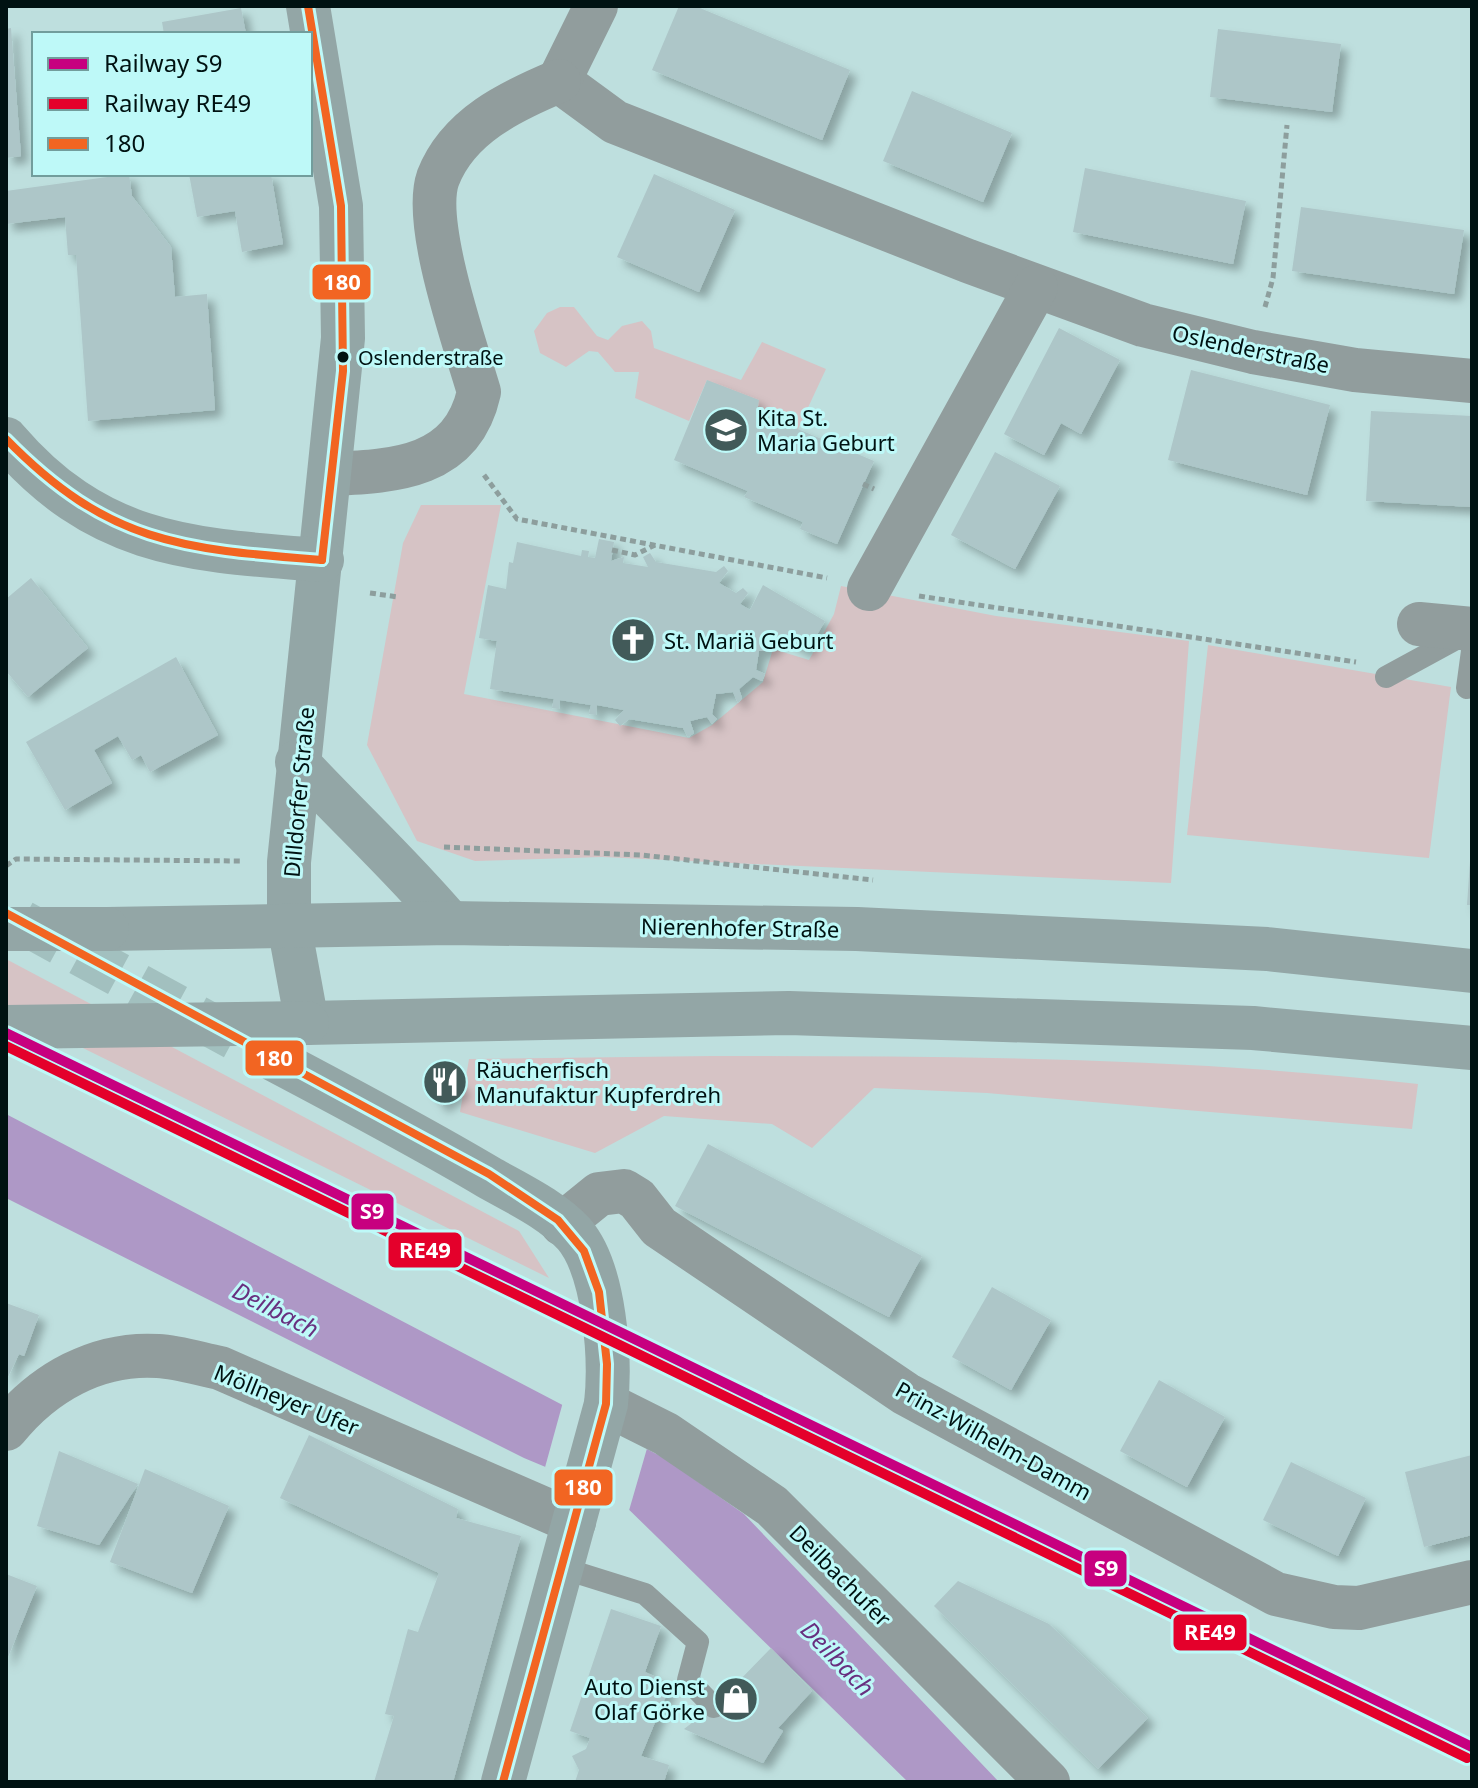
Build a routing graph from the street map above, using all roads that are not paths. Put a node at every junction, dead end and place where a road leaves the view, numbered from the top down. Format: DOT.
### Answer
graph roads {
  1 [pos="308,6"];
  2 [pos="596,6"];
  3 [pos="559,81"];
  4 [pos="1036,287"];
  5 [pos="1472,381"];
  6 [pos="6,439"];
  7 [pos="331,474"];
  8 [pos="322,560"];
  9 [pos="869,589"];
  10 [pos="1419,624"];
  11 [pos="1472,630"];
  12 [pos="1472,651"];
  13 [pos="1393,673"];
  14 [pos="1467,688"];
  15 [pos="297,762"];
  16 [pos="450,923"];
  17 [pos="289,925"];
  18 [pos="6,929"];
  19 [pos="1472,971"];
  20 [pos="307,1023"];
  21 [pos="6,1027"];
  22 [pos="1472,1048"];
  23 [pos="275,1060"];
  24 [pos="549,1214"];
  25 [pos="605,1407"];
  26 [pos="6,1429"];
  27 [pos="578,1508"];
  28 [pos="562,1568"];
  29 [pos="1472,1582"];
  30 [pos="714,1707"];
  31 [pos="503,1782"];
  32 [pos="1048,1782"];
  1 -- 7 [label="main road, Dilldorfer Straße"];
  2 -- 3 [label="street"];
  3 -- 4 [label="street, Oslenderstraße"];
  3 -- 7 [label="street"];
  4 -- 5 [label="street, Oslenderstraße"];
  4 -- 9 [label="street"];
  6 -- 8 [label="main road"];
  7 -- 8 [label="main road, Dilldorfer Straße"];
  8 -- 15 [label="main road, Dilldorfer Straße"];
  10 -- 11 [label="street"];
  11 -- 13 [label="lane"];
  12 -- 14 [label="lane"];
  15 -- 16 [label="main road"];
  15 -- 17 [label="main road, Dilldorfer Straße"];
  16 -- 17 [label="main road, Nierenhofer Straße"];
  16 -- 19 [label="main road, Nierenhofer Straße"];
  17 -- 18 [label="main road, Nierenhofer Straße, bridge"];
  17 -- 20 [label="main road, Dilldorfer Straße"];
  20 -- 21 [label="main road, bridge"];
  20 -- 22 [label="main road"];
  23 -- 24 [label="main road"];
  24 -- 25 [label="main road"];
  24 -- 29 [label="street, Prinz-Wilhelm-Damm"];
  25 -- 27 [label="main road"];
  25 -- 32 [label="street, Deilbachufer"];
  26 -- 27 [label="street, Möllneyer Ufer"];
  27 -- 28 [label="main road"];
  28 -- 30 [label="lane"];
  28 -- 31 [label="main road"];
}
